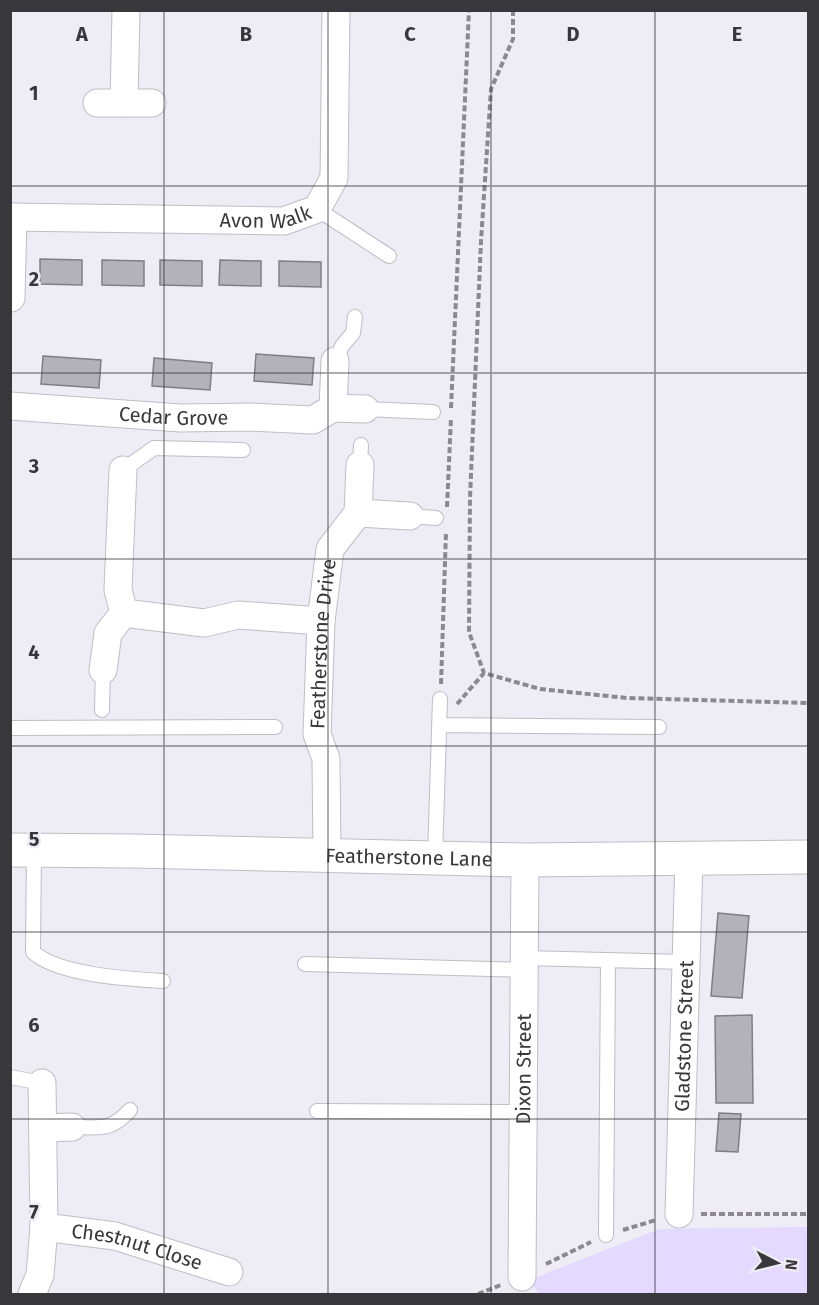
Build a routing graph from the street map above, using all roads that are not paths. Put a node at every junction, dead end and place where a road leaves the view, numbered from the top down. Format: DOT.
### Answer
graph roads {
  1 [pos="126,10"];
  2 [pos="336,10"];
  3 [pos="97,103"];
  4 [pos="124,103"];
  5 [pos="152,103"];
  6 [pos="317,209"];
  7 [pos="12,217"];
  8 [pos="389,256"];
  9 [pos="11,298"];
  10 [pos="355,317"];
  11 [pos="335,361"];
  12 [pos="10,406"];
  13 [pos="333,408"];
  14 [pos="365,409"];
  15 [pos="434,412"];
  16 [pos="243,450"];
  17 [pos="360,455"];
  18 [pos="123,470"];
  19 [pos="358,513"];
  20 [pos="435,519"];
  21 [pos="124,613"];
  22 [pos="321,621"];
  23 [pos="104,670"];
  24 [pos="440,699"];
  25 [pos="102,710"];
  26 [pos="439,725"];
  27 [pos="275,727"];
  28 [pos="659,727"];
  29 [pos="10,728"];
  30 [pos="22,850"];
  31 [pos="327,855"];
  32 [pos="808,857"];
  33 [pos="435,858"];
  34 [pos="689,858"];
  35 [pos="525,860"];
  36 [pos="608,960"];
  37 [pos="686,962"];
  38 [pos="305,964"];
  39 [pos="524,964"];
  40 [pos="163,981"];
  41 [pos="10,1077"];
  42 [pos="42,1083"];
  43 [pos="130,1110"];
  44 [pos="317,1111"];
  45 [pos="523,1112"];
  46 [pos="72,1127"];
  47 [pos="43,1128"];
  48 [pos="679,1214"];
  49 [pos="44,1227"];
  50 [pos="606,1235"];
  51 [pos="229,1272"];
  52 [pos="522,1276"];
  53 [pos="32,1294"];
  1 -- 4 [label="street"];
  2 -- 6 [label="street, Avon Walk"];
  3 -- 4 [label="street"];
  4 -- 5 [label="street"];
  6 -- 7 [label="street, Avon Walk"];
  6 -- 8 [label="lane"];
  7 -- 9 [label="street"];
  10 -- 11 [label="lane"];
  11 -- 13 [label="street"];
  12 -- 13 [label="street, Cedar Grove"];
  13 -- 14 [label="street, Cedar Grove"];
  14 -- 15 [label="lane"];
  16 -- 18 [label="lane"];
  17 -- 19 [label="street"];
  18 -- 21 [label="street"];
  19 -- 20 [label="street"];
  19 -- 22 [label="street, Featherstone Drive"];
  21 -- 22 [label="street"];
  21 -- 23 [label="street"];
  22 -- 31 [label="street, Featherstone Drive"];
  23 -- 25 [label="lane"];
  24 -- 26 [label="lane"];
  26 -- 28 [label="lane"];
  26 -- 33 [label="lane"];
  27 -- 29 [label="lane"];
  30 -- 31 [label="main road, Featherstone Lane"];
  30 -- 40 [label="lane"];
  31 -- 33 [label="main road, Featherstone Lane"];
  32 -- 34 [label="main road, Featherstone Lane"];
  33 -- 35 [label="main road, Featherstone Lane"];
  34 -- 35 [label="main road, Featherstone Lane"];
  34 -- 37 [label="street, Gladstone Street"];
  35 -- 39 [label="street, Dixon Street"];
  36 -- 37 [label="lane"];
  36 -- 39 [label="lane"];
  36 -- 50 [label="lane"];
  37 -- 48 [label="street, Gladstone Street"];
  38 -- 39 [label="lane"];
  39 -- 45 [label="street, Dixon Street"];
  41 -- 42 [label="lane"];
  42 -- 47 [label="street, Chestnut Close"];
  43 -- 46 [label="lane"];
  44 -- 45 [label="lane"];
  45 -- 52 [label="street, Dixon Street"];
  46 -- 47 [label="street"];
  47 -- 49 [label="street, Chestnut Close"];
  49 -- 51 [label="street, Chestnut Close"];
  49 -- 53 [label="street, Chestnut Close"];
}
